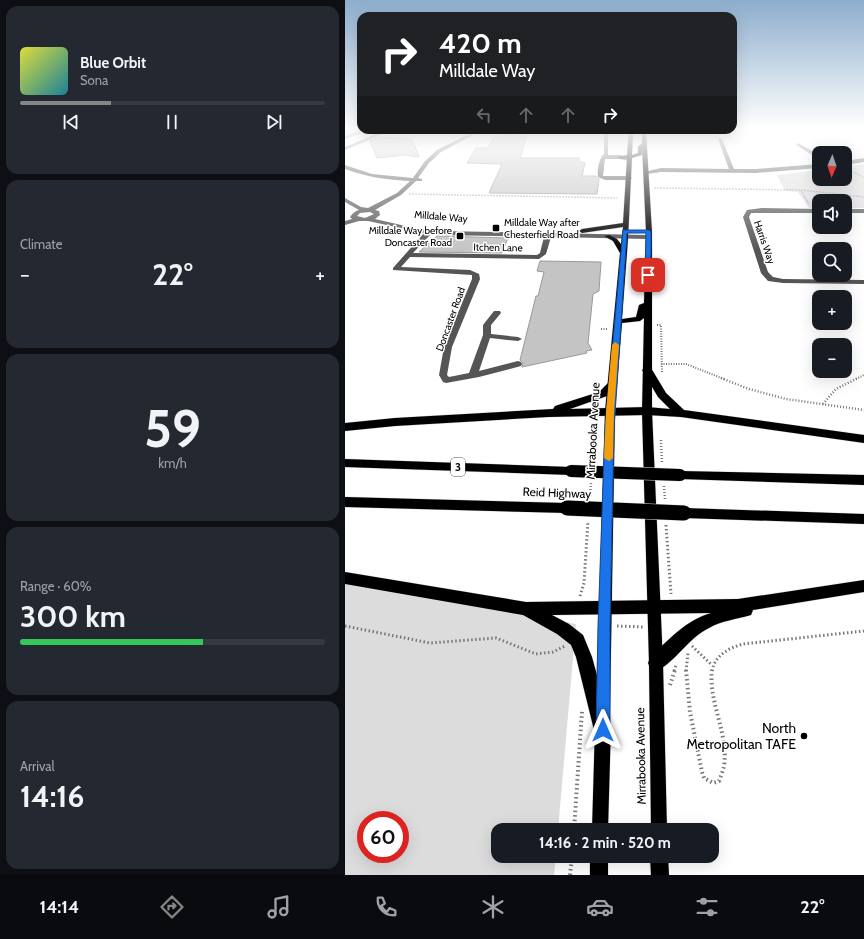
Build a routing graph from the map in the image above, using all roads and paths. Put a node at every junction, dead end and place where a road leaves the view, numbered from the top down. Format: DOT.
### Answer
graph roads {
  1 [pos="646,169"];
  2 [pos="354,170"];
  3 [pos="421,170"];
  4 [pos="428,170"];
  5 [pos="602,170"];
  6 [pos="631,170"];
  7 [pos="659,170"];
  8 [pos="771,170"];
  9 [pos="732,171"];
  10 [pos="852,171"];
  11 [pos="632,177"];
  12 [pos="864,178"];
  13 [pos="414,180"];
  14 [pos="421,180"];
  15 [pos="645,181"];
  16 [pos="801,190"];
  17 [pos="654,193"];
  18 [pos="414,194"];
  19 [pos="864,197"];
  20 [pos="617,198"];
  21 [pos="345,200"];
  22 [pos="345,204"];
  23 [pos="812,205"];
  24 [pos="368,210"];
  25 [pos="812,211"];
  26 [pos="852,211"];
  27 [pos="864,211"];
  28 [pos="376,214"];
  29 [pos="356,216"];
  30 [pos="368,219"];
  31 [pos="345,220"];
  32 [pos="345,223"];
  33 [pos="625,231"];
  34 [pos="429,232"];
  35 [pos="648,234"];
  36 [pos="548,235"];
  37 [pos="607,236"];
  38 [pos="624,253"];
  39 [pos="408,255"];
  40 [pos="864,282"];
  41 [pos="648,288"];
  42 [pos="497,313"];
  43 [pos="618,321"];
  44 [pos="661,325"];
  45 [pos="487,335"];
  46 [pos="518,338"];
  47 [pos="518,364"];
  48 [pos="661,364"];
  49 [pos="647,370"];
  50 [pos="473,375"];
  51 [pos="662,375"];
  52 [pos="864,375"];
  53 [pos="612,385"];
  54 [pos="823,404"];
  55 [pos="864,410"];
  56 [pos="610,411"];
  57 [pos="647,411"];
  58 [pos="548,413"];
  59 [pos="681,413"];
  60 [pos="345,427"];
  61 [pos="864,439"];
  62 [pos="345,463"];
  63 [pos="864,480"];
  64 [pos="345,502"];
  65 [pos="864,519"];
  66 [pos="345,578"];
  67 [pos="864,586"];
  68 [pos="777,601"];
  69 [pos="653,607"];
  70 [pos="604,608"];
  71 [pos="526,609"];
  72 [pos="345,626"];
  73 [pos="604,626"];
  74 [pos="654,627"];
  75 [pos="864,631"];
  76 [pos="577,640"];
  77 [pos="687,641"];
  78 [pos="656,663"];
  79 [pos="712,665"];
  80 [pos="583,707"];
  81 [pos="603,730"];
  82 [pos="574,823"];
  83 [pos="600,823"];
  84 [pos="659,823"];
  85 [pos="571,863"];
  86 [pos="599,863"];
  87 [pos="659,863"];
  88 [pos="570,875"];
  89 [pos="599,875"];
  90 [pos="660,875"];
  1 -- 15 [label="main road, Mirrabooka Avenue"];
  2 -- 13 [label="street"];
  3 -- 13 [label="street"];
  4 -- 14 [label="street"];
  5 -- 11 [label="street"];
  6 -- 11 [label="main road, Mirrabooka Avenue"];
  7 -- 9 [label="street"];
  8 -- 9 [label="street"];
  10 -- 12 [label="path"];
  11 -- 15 [label="main road"];
  11 -- 33 [label="main road, Mirrabooka Avenue"];
  13 -- 14 [label="street"];
  13 -- 24 [label="street"];
  14 -- 28 [label="street"];
  15 -- 35 [label="main road, Mirrabooka Avenue"];
  16 -- 17 [label="path"];
  16 -- 19 [label="path"];
  16 -- 23 [label="path"];
  18 -- 20 [label="path"];
  21 -- 24 [label="street"];
  22 -- 29 [label="street"];
  24 -- 28 [label="street, Milldale Way"];
  24 -- 29 [label="street"];
  25 -- 40 [label="street, Harris Way"];
  26 -- 27 [label="street"];
  28 -- 30 [label="street"];
  28 -- 33 [label="street, Milldale Way"];
  29 -- 30 [label="street"];
  29 -- 31 [label="street"];
  29 -- 32 [label="street"];
  30 -- 34 [label="street, Milldale Way"];
  33 -- 35 [label="street, Milldale Way"];
  33 -- 37 [label="street, Milldale Way"];
  33 -- 38 [label="main road, Mirrabooka Avenue"];
  34 -- 36 [label="street, Milldale Way"];
  34 -- 39 [label="street, Doncaster Road"];
  35 -- 41 [label="main road, Mirrabooka Avenue"];
  36 -- 37 [label="street, Milldale Way"];
  36 -- 39 [label="street, Itchen Lane"];
  37 -- 38 [label="main road"];
  38 -- 43 [label="main road, Mirrabooka Avenue"];
  39 -- 50 [label="street, Doncaster Road"];
  41 -- 43 [label="main road"];
  41 -- 49 [label="main road, Mirrabooka Avenue"];
  42 -- 45 [label="street"];
  43 -- 53 [label="main road, Mirrabooka Avenue"];
  44 -- 48 [label="path"];
  45 -- 46 [label="street"];
  45 -- 50 [label="street"];
  47 -- 50 [label="street, Doncaster Road"];
  48 -- 51 [label="path"];
  48 -- 54 [label="path"];
  49 -- 57 [label="main road, Mirrabooka Avenue"];
  49 -- 59 [label="highway"];
  52 -- 54 [label="path"];
  53 -- 56 [label="main road, Mirrabooka Avenue"];
  53 -- 58 [label="highway"];
  54 -- 55 [label="path"];
  56 -- 57 [label="highway"];
  56 -- 58 [label="highway"];
  56 -- 70 [label="main road, Mirrabooka Avenue"];
  57 -- 59 [label="highway"];
  57 -- 69 [label="main road, Mirrabooka Avenue"];
  58 -- 60 [label="highway"];
  59 -- 61 [label="highway"];
  62 -- 63 [label="highway, Reid Highway / 3, bridge"];
  64 -- 65 [label="highway, Reid Highway, bridge"];
  66 -- 71 [label="highway"];
  67 -- 68 [label="highway"];
  68 -- 69 [label="highway"];
  68 -- 77 [label="highway"];
  69 -- 70 [label="highway"];
  69 -- 74 [label="main road, Mirrabooka Avenue"];
  70 -- 71 [label="highway"];
  70 -- 73 [label="main road, Mirrabooka Avenue"];
  71 -- 76 [label="highway"];
  72 -- 76 [label="path"];
  73 -- 74 [label="path"];
  73 -- 81 [label="main road, Mirrabooka Avenue"];
  74 -- 78 [label="main road, Mirrabooka Avenue"];
  75 -- 79 [label="path"];
  76 -- 81 [label="highway"];
  77 -- 78 [label="highway"];
  77 -- 79 [label="path"];
  77 -- 79 [label="path"];
  78 -- 84 [label="main road, Mirrabooka Avenue"];
  80 -- 82 [label="path"];
  81 -- 83 [label="main road, Mirrabooka Avenue"];
  85 -- 88 [label="path"];
  86 -- 89 [label="main road"];
  87 -- 90 [label="main road"];
}
